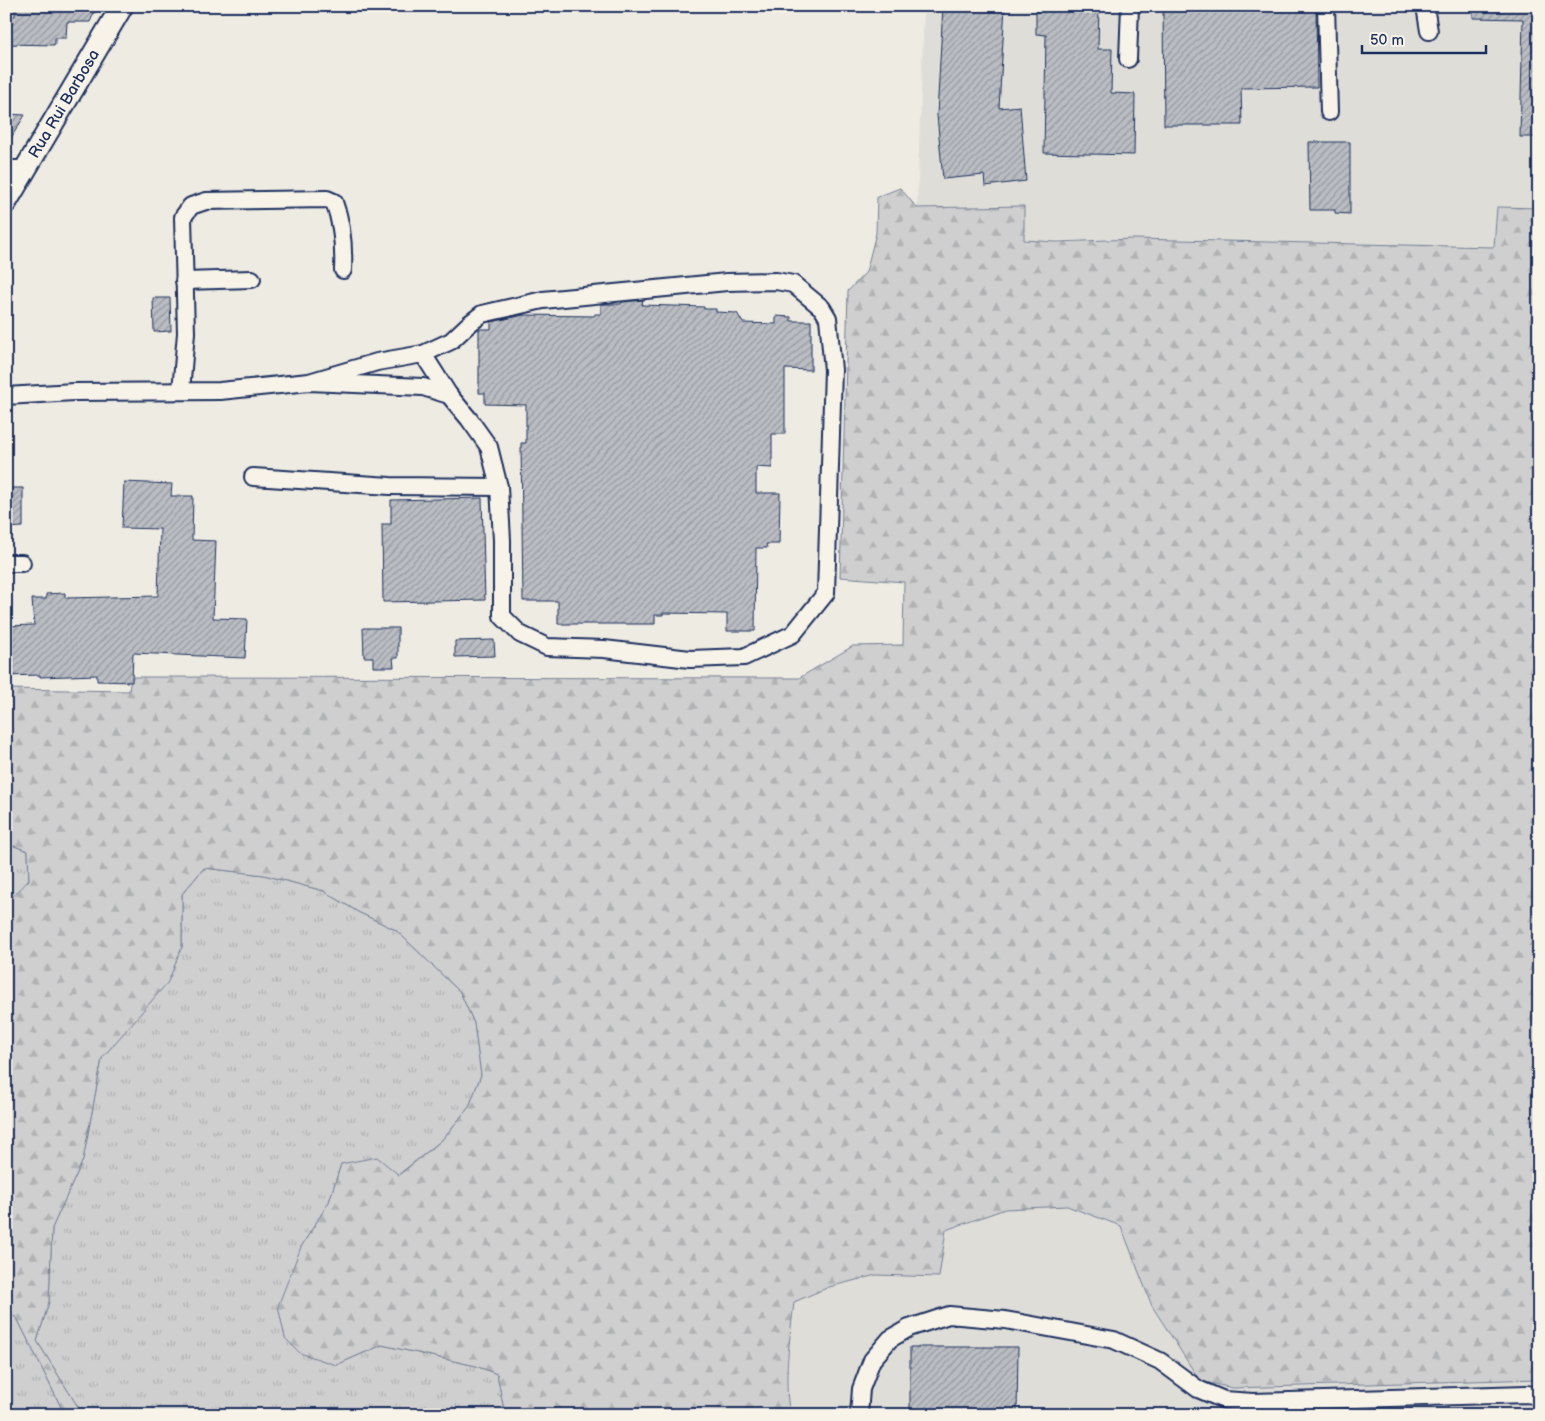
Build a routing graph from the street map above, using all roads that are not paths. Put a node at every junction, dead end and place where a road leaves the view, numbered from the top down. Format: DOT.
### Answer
graph roads {
  1 [pos="122,6"];
  2 [pos="1130,6"];
  3 [pos="1326,6"];
  4 [pos="1425,6"];
  5 [pos="1429,31"];
  6 [pos="1128,59"];
  7 [pos="1329,112"];
  8 [pos="16,169"];
  9 [pos="6,202"];
  10 [pos="343,270"];
  11 [pos="252,279"];
  12 [pos="184,281"];
  13 [pos="423,354"];
  14 [pos="309,382"];
  15 [pos="181,391"];
  16 [pos="449,395"];
  17 [pos="6,396"];
  18 [pos="253,477"];
  19 [pos="499,487"];
  20 [pos="1539,1396"];
  21 [pos="858,1415"];
  1 -- 8 [label="main road, Rua Rui Barbosa"];
  2 -- 6 [label="lane"];
  3 -- 7 [label="lane"];
  4 -- 5 [label="lane"];
  8 -- 9 [label="main road, Rua Rui Barbosa"];
  10 -- 12 [label="lane"];
  11 -- 12 [label="lane"];
  12 -- 15 [label="lane"];
  13 -- 14 [label="lane"];
  13 -- 16 [label="lane"];
  13 -- 19 [label="lane"];
  14 -- 15 [label="lane"];
  14 -- 16 [label="lane"];
  15 -- 17 [label="lane"];
  16 -- 19 [label="lane"];
  18 -- 19 [label="lane"];
  20 -- 21 [label="lane"];
}
